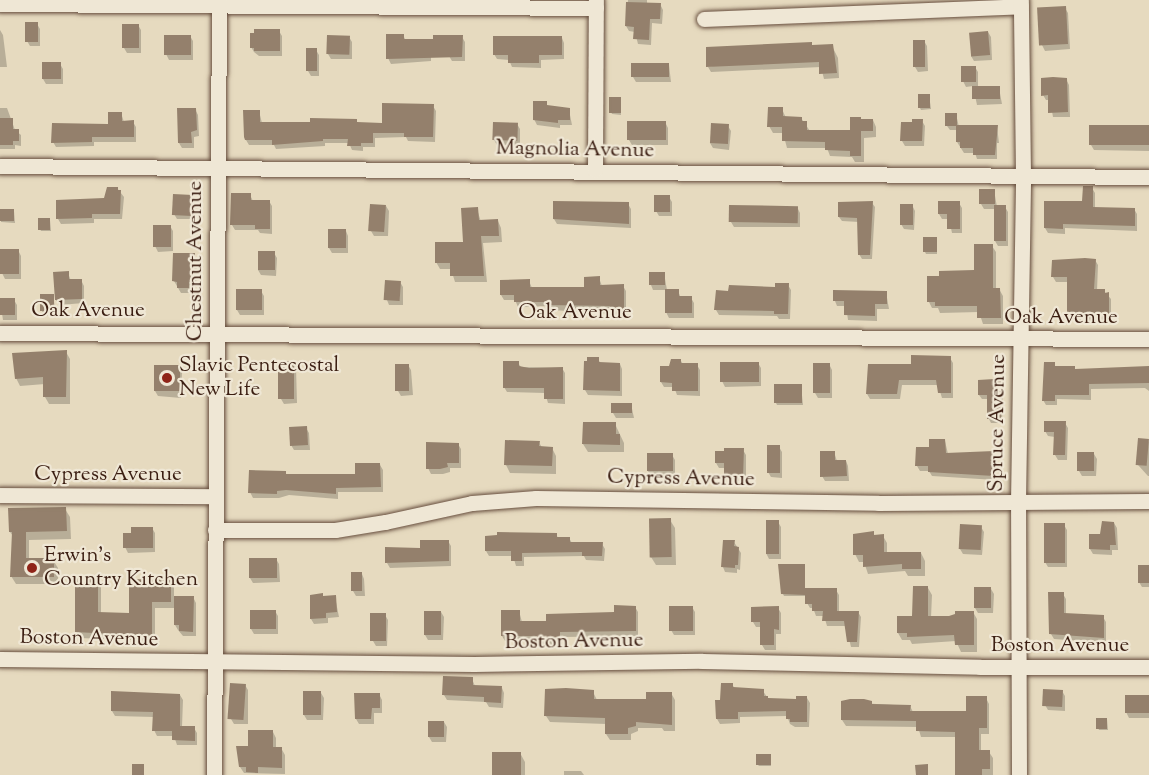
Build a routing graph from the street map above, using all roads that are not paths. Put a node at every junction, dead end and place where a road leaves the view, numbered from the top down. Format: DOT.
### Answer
graph roads {
  1 [pos="219,2"];
  2 [pos="1021,3"];
  3 [pos="0,4"];
  4 [pos="596,4"];
  5 [pos="705,19"];
  6 [pos="0,166"];
  7 [pos="217,168"];
  8 [pos="595,170"];
  9 [pos="1023,175"];
  10 [pos="1149,177"];
  11 [pos="217,332"];
  12 [pos="0,333"];
  13 [pos="1020,339"];
  14 [pos="1149,339"];
  15 [pos="0,495"];
  16 [pos="216,496"];
  17 [pos="1149,501"];
  18 [pos="1018,502"];
  19 [pos="215,530"];
  20 [pos="0,659"];
  21 [pos="213,661"];
  22 [pos="1019,667"];
  23 [pos="1149,667"];
  24 [pos="213,775"];
  25 [pos="1019,775"];
  1 -- 3 [label="street"];
  1 -- 4 [label="street"];
  1 -- 7 [label="street, Chestnut Avenue"];
  2 -- 5 [label="street"];
  2 -- 9 [label="street, Spruce Avenue"];
  4 -- 8 [label="street"];
  6 -- 7 [label="street, Magnolia Avenue"];
  7 -- 8 [label="street, Magnolia Avenue"];
  7 -- 11 [label="street, Chestnut Avenue"];
  8 -- 9 [label="street, Magnolia Avenue"];
  9 -- 10 [label="street, Magnolia Avenue"];
  9 -- 13 [label="street, Spruce Avenue"];
  11 -- 12 [label="street, Oak Avenue"];
  11 -- 13 [label="street, Oak Avenue"];
  11 -- 16 [label="street, Chestnut Avenue"];
  13 -- 14 [label="street, Oak Avenue"];
  13 -- 18 [label="street, Spruce Avenue"];
  15 -- 16 [label="street, Cypress Avenue"];
  16 -- 19 [label="street, Chestnut Avenue"];
  17 -- 18 [label="street, Cypress Avenue"];
  18 -- 19 [label="street, Cypress Avenue"];
  18 -- 22 [label="street, Spruce Avenue"];
  19 -- 21 [label="street, Chestnut Avenue"];
  20 -- 21 [label="street, Boston Avenue"];
  21 -- 22 [label="street, Boston Avenue"];
  21 -- 24 [label="street, Chestnut Avenue"];
  22 -- 23 [label="street, Boston Avenue"];
  22 -- 25 [label="street, Spruce Avenue"];
}
